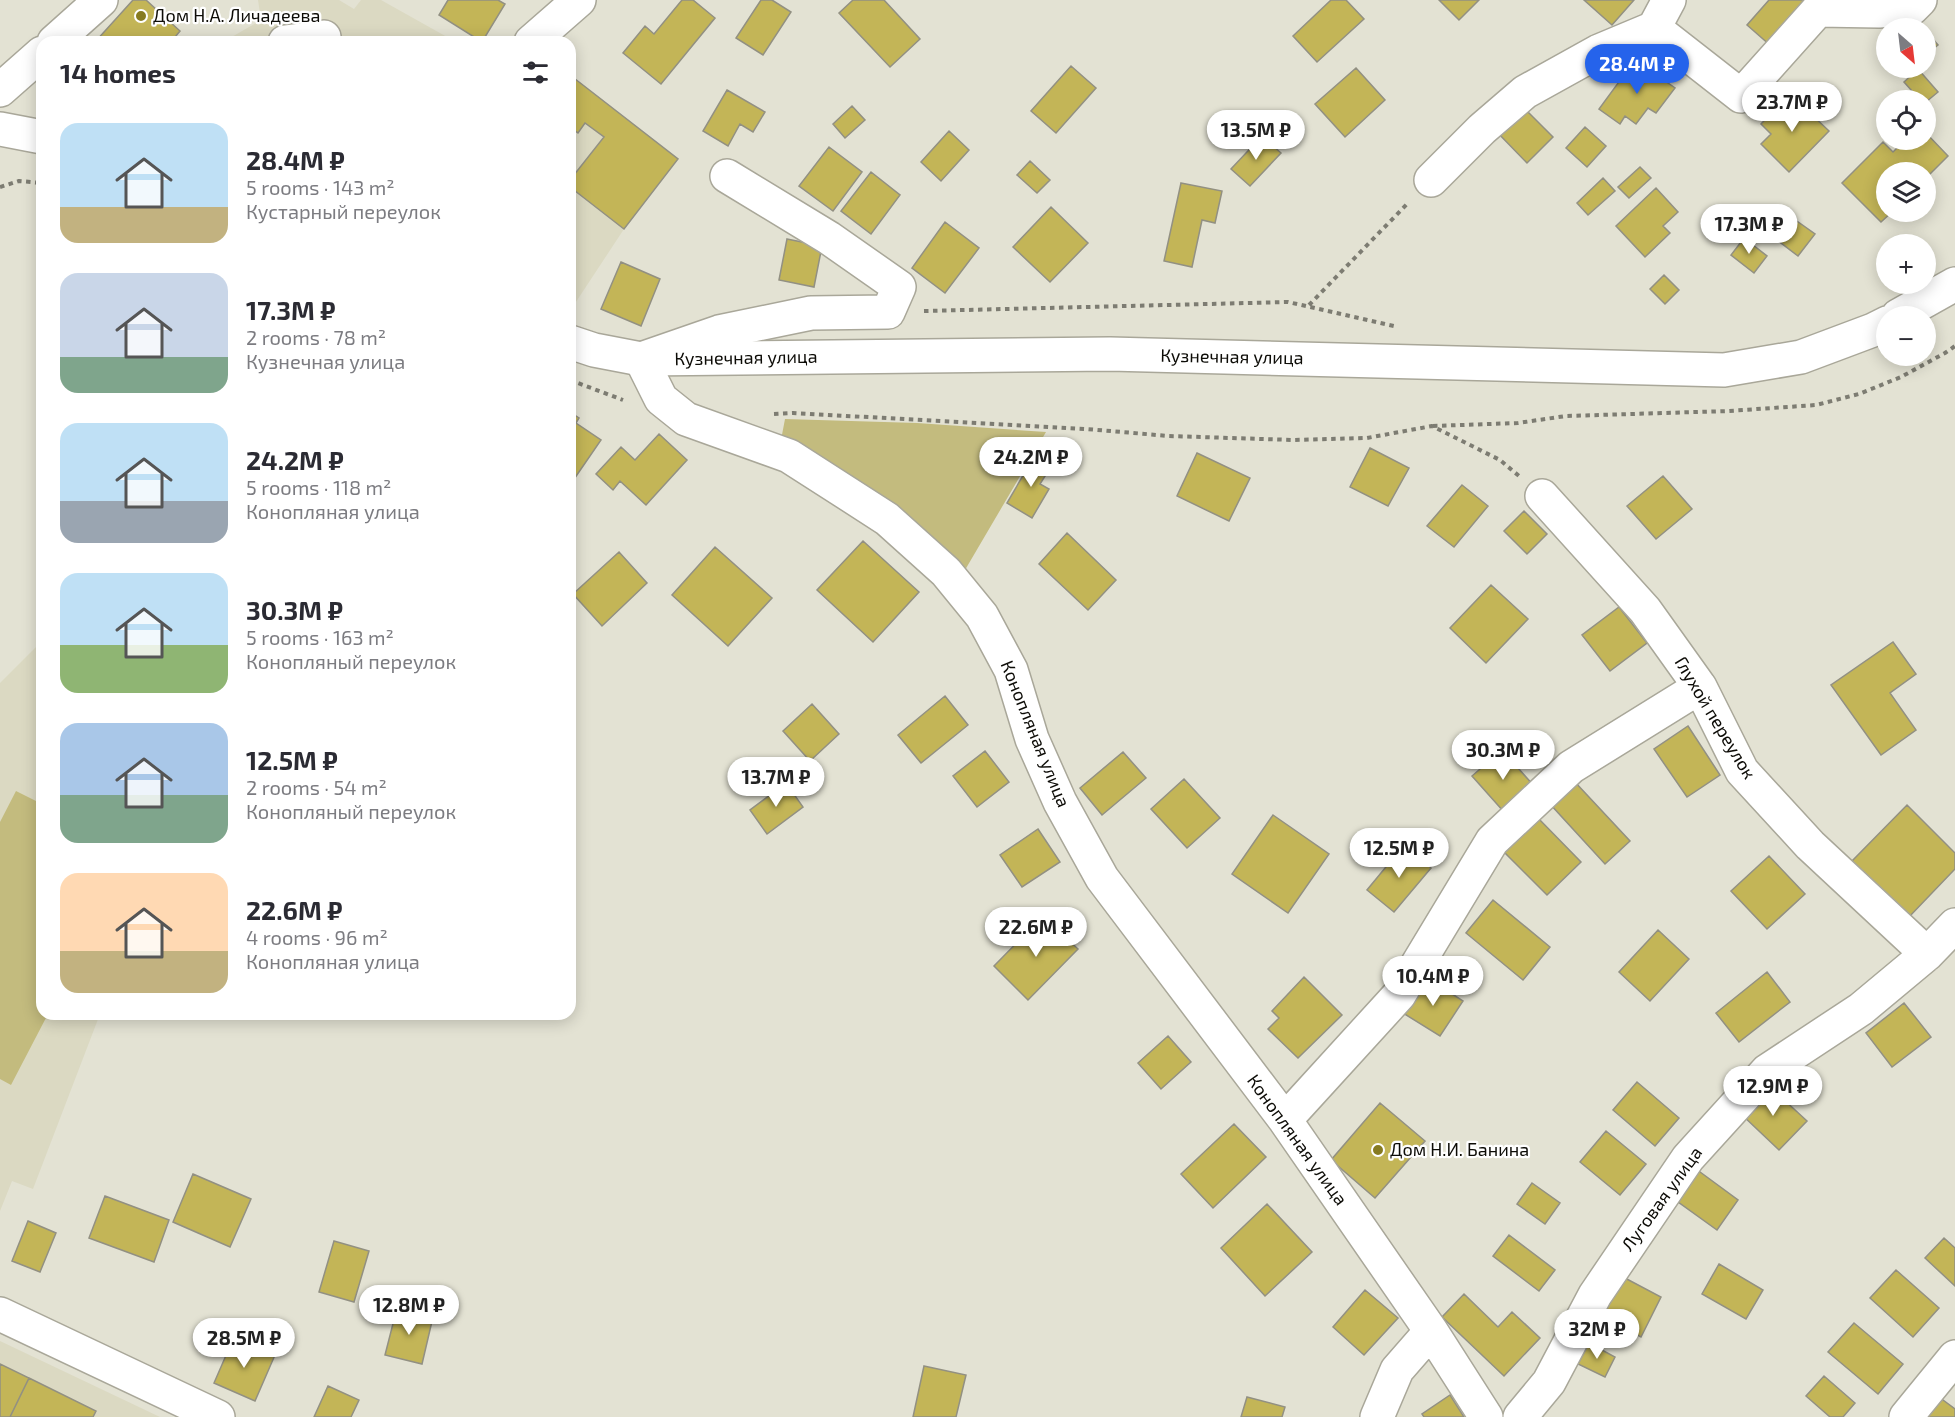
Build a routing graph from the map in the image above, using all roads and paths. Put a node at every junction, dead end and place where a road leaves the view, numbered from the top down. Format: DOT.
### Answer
graph roads {
  1 [pos="101,0"];
  2 [pos="579,0"];
  3 [pos="1920,0"];
  4 [pos="1661,14"];
  5 [pos="61,36"];
  6 [pos="538,36"];
  7 [pos="36,58"];
  8 [pos="0,90"];
  9 [pos="0,129"];
  10 [pos="36,136"];
  11 [pos="727,176"];
  12 [pos="1431,180"];
  13 [pos="36,182"];
  14 [pos="0,187"];
  15 [pos="1955,284"];
  16 [pos="1308,306"];
  17 [pos="1916,306"];
  18 [pos="888,312"];
  19 [pos="1395,326"];
  20 [pos="1876,328"];
  21 [pos="576,344"];
  22 [pos="641,359"];
  23 [pos="576,382"];
  24 [pos="624,401"];
  25 [pos="769,414"];
  26 [pos="1542,496"];
  27 [pos="1700,687"];
  28 [pos="1955,926"];
  29 [pos="1927,954"];
  30 [pos="1285,1120"];
  31 [pos="0,1314"];
  32 [pos="1431,1331"];
  33 [pos="1955,1357"];
  34 [pos="198,1413"];
  35 [pos="1377,1417"];
  36 [pos="1486,1417"];
  37 [pos="1520,1417"];
  38 [pos="1906,1417"];
  1 -- 5 [label="street"];
  2 -- 6 [label="street"];
  3 -- 4 [label="street"];
  4 -- 12 [label="street"];
  7 -- 8 [label="street"];
  9 -- 10 [label="street"];
  11 -- 18 [label="street"];
  12 -- 16 [label="path"];
  13 -- 14 [label="path"];
  15 -- 17 [label="street"];
  16 -- 18 [label="path"];
  16 -- 19 [label="path"];
  18 -- 22 [label="street"];
  20 -- 22 [label="street, Кузнечная улица"];
  21 -- 22 [label="street, Кузнечная улица"];
  22 -- 30 [label="street, Конопляная улица"];
  23 -- 24 [label="path"];
  25 -- 26 [label="path"];
  26 -- 27 [label="street, Глухой переулок"];
  27 -- 29 [label="street, Глухой переулок"];
  27 -- 30 [label="street"];
  28 -- 29 [label="street, Луговая улица"];
  29 -- 37 [label="street, Луговая улица"];
  30 -- 32 [label="street, Конопляная улица"];
  31 -- 34 [label="street"];
  32 -- 35 [label="street"];
  32 -- 36 [label="street, Конопляная улица"];
  33 -- 38 [label="street"];
}
